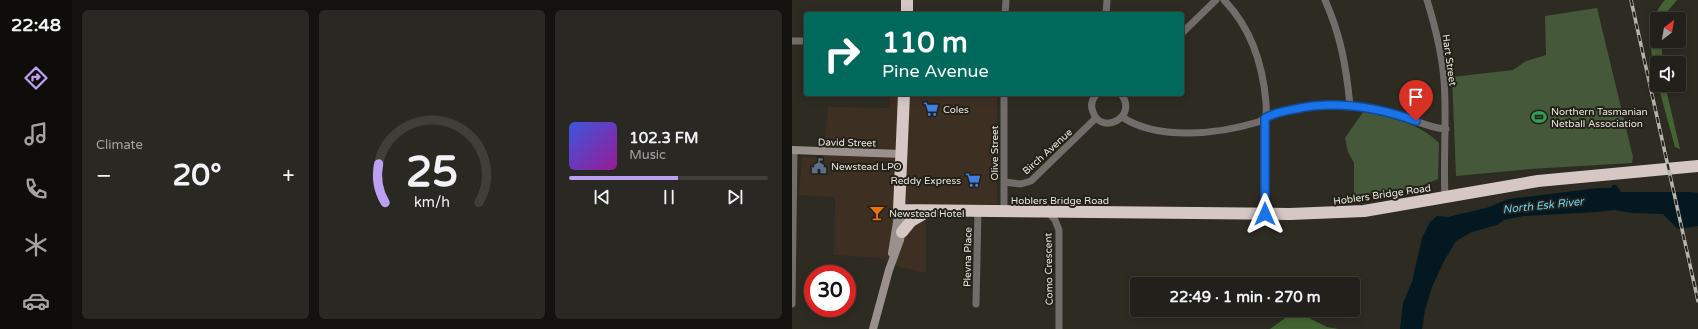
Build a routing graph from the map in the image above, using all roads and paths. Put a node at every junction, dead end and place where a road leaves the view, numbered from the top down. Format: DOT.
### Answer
graph roads {
  1 [pos="907,0"];
  2 [pos="1006,0"];
  3 [pos="1107,0"];
  4 [pos="1216,0"];
  5 [pos="1224,0"];
  6 [pos="1325,0"];
  7 [pos="1427,0"];
  8 [pos="907,12"];
  9 [pos="1005,12"];
  10 [pos="1106,12"];
  11 [pos="1184,31"];
  12 [pos="792,41"];
  13 [pos="804,41"];
  14 [pos="904,96"];
  15 [pos="1004,96"];
  16 [pos="1096,96"];
  17 [pos="1122,96"];
  18 [pos="1350,105"];
  19 [pos="1122,117"];
  20 [pos="1096,118"];
  21 [pos="1265,118"];
  22 [pos="1446,129"];
  23 [pos="793,150"];
  24 [pos="902,154"];
  25 [pos="1698,166"];
  26 [pos="1004,182"];
  27 [pos="1446,196"];
  28 [pos="902,210"];
  29 [pos="929,211"];
  30 [pos="978,211"];
  31 [pos="1004,212"];
  32 [pos="1048,212"];
  33 [pos="1265,214"];
  34 [pos="902,232"];
  35 [pos="889,270"];
  36 [pos="792,304"];
  37 [pos="976,304"];
  38 [pos="874,329"];
  39 [pos="1059,329"];
  1 -- 8 [label="highway"];
  2 -- 9 [label="street"];
  3 -- 10 [label="street"];
  4 -- 11 [label="street"];
  5 -- 21 [label="street"];
  6 -- 18 [label="street"];
  7 -- 22 [label="street, Hart Street"];
  12 -- 13 [label="street"];
  14 -- 24 [label="highway"];
  15 -- 26 [label="street, Olive Street"];
  16 -- 20 [label="street"];
  17 -- 19 [label="street"];
  18 -- 21 [label="street"];
  18 -- 22 [label="street"];
  19 -- 20 [label="street"];
  19 -- 21 [label="street"];
  20 -- 26 [label="street, Birch Avenue"];
  21 -- 33 [label="street"];
  22 -- 27 [label="street, Hart Street"];
  23 -- 24 [label="street, David Street"];
  23 -- 36 [label="street"];
  24 -- 28 [label="highway"];
  25 -- 27 [label="highway, Hoblers Bridge Road"];
  26 -- 31 [label="street, Olive Street"];
  27 -- 33 [label="highway, Hoblers Bridge Road"];
  28 -- 29 [label="highway, Hoblers Bridge Road"];
  28 -- 34 [label="street"];
  28 -- 35 [label="street"];
  29 -- 30 [label="highway, Hoblers Bridge Road"];
  29 -- 34 [label="highway"];
  30 -- 31 [label="highway, Hoblers Bridge Road"];
  30 -- 37 [label="street, Plevna Place"];
  31 -- 32 [label="highway, Hoblers Bridge Road"];
  32 -- 33 [label="highway, Hoblers Bridge Road"];
  32 -- 39 [label="street, Como Crescent"];
  34 -- 35 [label="street"];
  35 -- 38 [label="street"];
}
